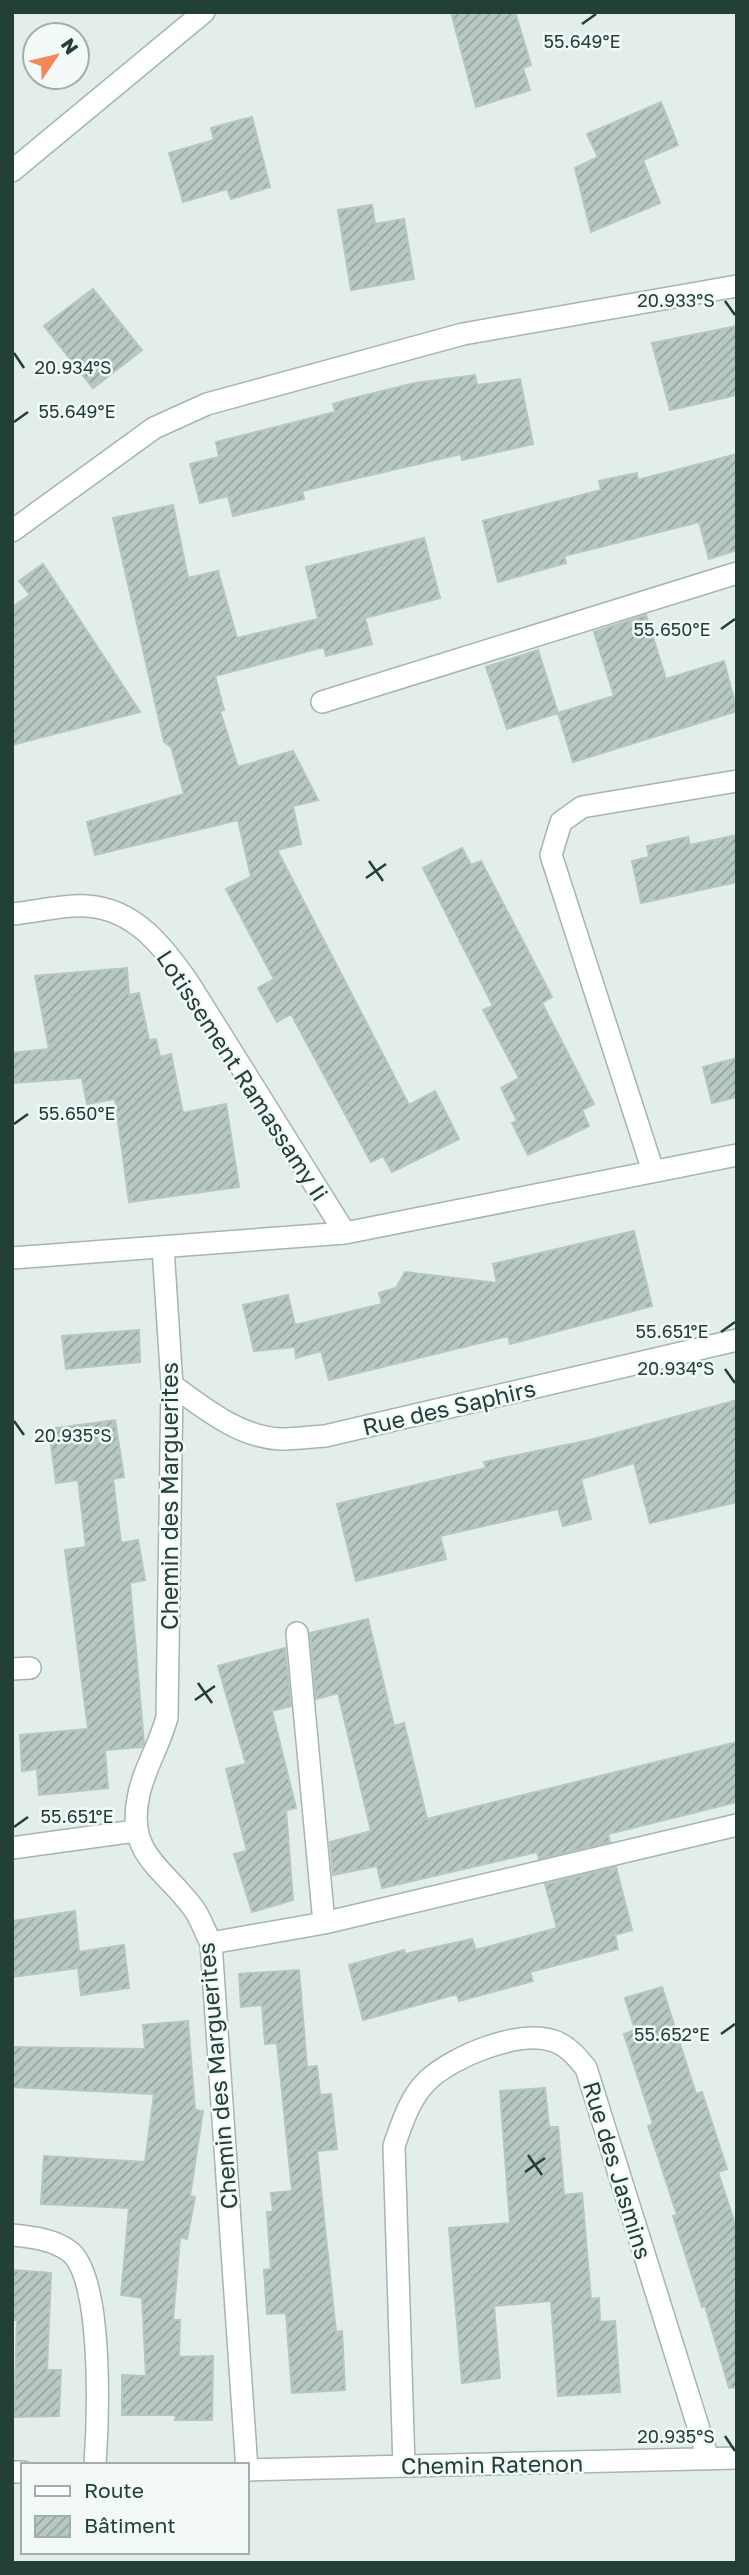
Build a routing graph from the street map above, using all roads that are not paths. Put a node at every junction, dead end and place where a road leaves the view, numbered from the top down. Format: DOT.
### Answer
graph roads {
  1 [pos="204,12"];
  2 [pos="12,171"];
  3 [pos="737,286"];
  4 [pos="12,531"];
  5 [pos="737,573"];
  6 [pos="322,702"];
  7 [pos="737,781"];
  8 [pos="12,914"];
  9 [pos="737,1154"];
  10 [pos="653,1171"];
  11 [pos="345,1233"];
  12 [pos="163,1248"];
  13 [pos="12,1258"];
  14 [pos="737,1340"];
  15 [pos="172,1385"];
  16 [pos="297,1633"];
  17 [pos="737,1825"];
  18 [pos="135,1831"];
  19 [pos="12,1848"];
  20 [pos="324,1923"];
  21 [pos="211,1943"];
  22 [pos="12,2235"];
  23 [pos="708,2458"];
  24 [pos="737,2458"];
  25 [pos="95,2463"];
  26 [pos="247,2463"];
  27 [pos="404,2466"];
  28 [pos="248,2470"];
  1 -- 2 [label="street"];
  3 -- 4 [label="street"];
  5 -- 6 [label="street"];
  7 -- 10 [label="street"];
  8 -- 11 [label="street, Lotissement Ramassamy Ii"];
  9 -- 10 [label="street, Lotissement Ramassamy Ii"];
  10 -- 11 [label="street, Lotissement Ramassamy Ii"];
  11 -- 12 [label="street, Lotissement Ramassamy Ii"];
  12 -- 13 [label="street, Lotissement Ramassamy Ii"];
  12 -- 15 [label="street, Chemin des Marguerites"];
  14 -- 15 [label="street, Rue des Saphirs"];
  15 -- 18 [label="street, Chemin des Marguerites"];
  16 -- 20 [label="street"];
  17 -- 20 [label="street"];
  18 -- 19 [label="street"];
  18 -- 21 [label="street, Chemin des Marguerites"];
  20 -- 21 [label="street"];
  21 -- 26 [label="street, Chemin des Marguerites"];
  22 -- 25 [label="street"];
  23 -- 24 [label="street, Chemin Ratenon"];
  23 -- 27 [label="street, Chemin Ratenon"];
  23 -- 27 [label="street, Rue des Jasmins"];
  27 -- 28 [label="street, Chemin Ratenon"];
}
